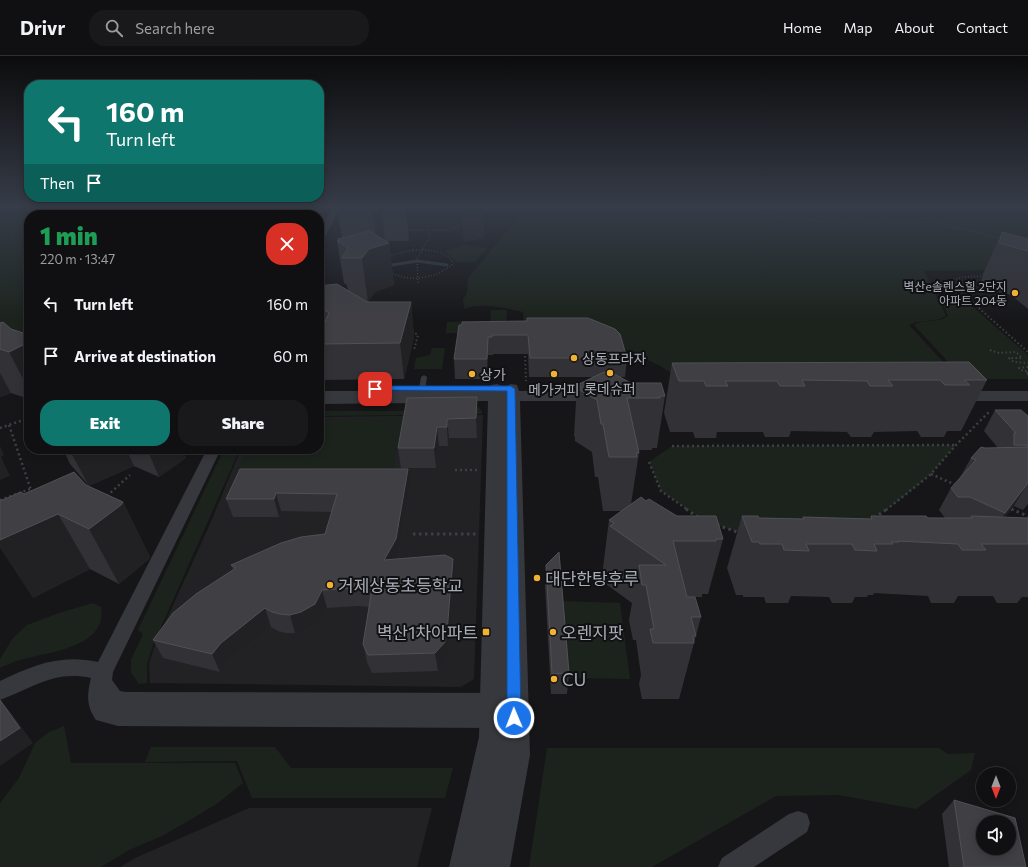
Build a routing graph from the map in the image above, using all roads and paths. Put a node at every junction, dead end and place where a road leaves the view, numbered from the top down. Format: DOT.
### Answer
graph roads {
  1 [pos="425,244"];
  2 [pos="421,250"];
  3 [pos="991,276"];
  4 [pos="418,278"];
  5 [pos="418,283"];
  6 [pos="408,328"];
  7 [pos="414,350"];
  8 [pos="990,350"];
  9 [pos="525,352"];
  10 [pos="1028,352"];
  11 [pos="1028,363"];
  12 [pos="1028,367"];
  13 [pos="1028,373"];
  14 [pos="1028,388"];
  15 [pos="324,389"];
  16 [pos="508,390"];
  17 [pos="619,392"];
  18 [pos="324,396"];
  19 [pos="452,396"];
  20 [pos="1028,396"];
  21 [pos="324,402"];
  22 [pos="989,412"];
  23 [pos="24,420"];
  24 [pos="9,425"];
  25 [pos="0,428"];
  26 [pos="956,445"];
  27 [pos="672,446"];
  28 [pos="212,454"];
  29 [pos="649,462"];
  30 [pos="455,470"];
  31 [pos="480,470"];
  32 [pos="931,474"];
  33 [pos="130,475"];
  34 [pos="959,486"];
  35 [pos="30,489"];
  36 [pos="33,496"];
  37 [pos="104,499"];
  38 [pos="0,500"];
  39 [pos="1007,507"];
  40 [pos="1028,516"];
  41 [pos="871,519"];
  42 [pos="706,522"];
  43 [pos="713,524"];
  44 [pos="413,534"];
  45 [pos="477,534"];
  46 [pos="743,534"];
  47 [pos="102,678"];
  48 [pos="0,691"];
  49 [pos="503,711"];
  50 [pos="798,823"];
  51 [pos="465,867"];
  52 [pos="494,867"];
  53 [pos="731,867"];
  1 -- 2 [label="path"];
  2 -- 4 [label="path"];
  2 -- 4 [label="path"];
  2 -- 4 [label="path"];
  3 -- 10 [label="path"];
  4 -- 5 [label="path"];
  6 -- 7 [label="path"];
  8 -- 11 [label="path"];
  9 -- 16 [label="path"];
  12 -- 13 [label="path"];
  14 -- 20 [label="street"];
  15 -- 16 [label="street"];
  16 -- 17 [label="street"];
  16 -- 19 [label="street"];
  16 -- 49 [label="street"];
  18 -- 19 [label="street"];
  19 -- 21 [label="lane"];
  22 -- 26 [label="path"];
  23 -- 24 [label="path"];
  24 -- 25 [label="path"];
  24 -- 35 [label="path"];
  26 -- 27 [label="path"];
  26 -- 32 [label="path"];
  28 -- 47 [label="street"];
  29 -- 42 [label="path"];
  30 -- 31 [label="path"];
  32 -- 34 [label="path"];
  32 -- 41 [label="path"];
  33 -- 37 [label="path"];
  35 -- 36 [label="path"];
  35 -- 38 [label="path"];
  39 -- 40 [label="path"];
  43 -- 46 [label="path"];
  44 -- 45 [label="path"];
  47 -- 48 [label="street"];
  47 -- 49 [label="street"];
  47 -- 49 [label="street"];
  49 -- 51 [label="street"];
  49 -- 52 [label="street"];
  50 -- 53 [label="street"];
}
